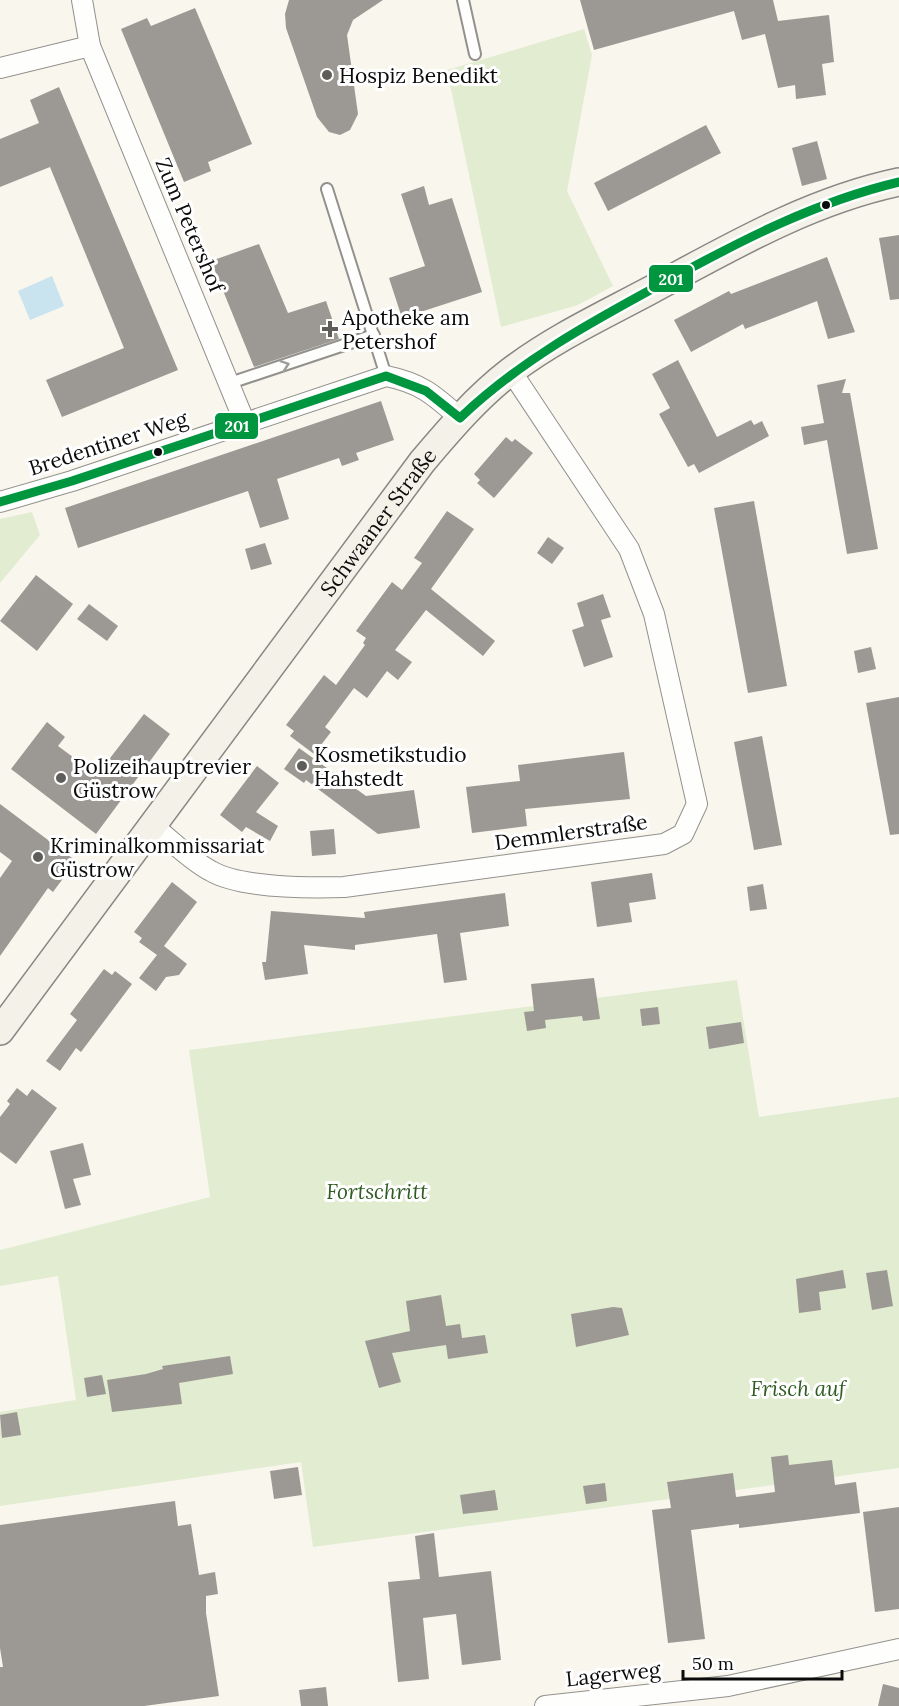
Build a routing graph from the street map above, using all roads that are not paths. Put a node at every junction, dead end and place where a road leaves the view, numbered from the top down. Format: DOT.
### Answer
graph roads {
  1 [pos="82,0"];
  2 [pos="463,0"];
  3 [pos="90,46"];
  4 [pos="475,54"];
  5 [pos="0,68"];
  6 [pos="899,182"];
  7 [pos="327,189"];
  8 [pos="374,335"];
  9 [pos="511,371"];
  10 [pos="386,376"];
  11 [pos="230,383"];
  12 [pos="460,418"];
  13 [pos="244,423"];
  14 [pos="0,502"];
  15 [pos="152,825"];
  16 [pos="4,1018"];
  17 [pos="899,1649"];
  18 [pos="545,1706"];
  1 -- 3 [label="street, Zum Petershof"];
  2 -- 4 [label="lane"];
  3 -- 5 [label="street"];
  3 -- 11 [label="street, Zum Petershof"];
  6 -- 9 [label="main road, Schwaaner Straße"];
  7 -- 8 [label="lane"];
  8 -- 10 [label="lane"];
  11 -- 8 [label="lane, one-way"];
  9 -- 12 [label="main road, Schwaaner Straße"];
  9 -- 15 [label="street, Demmlerstraße"];
  10 -- 12 [label="street"];
  10 -- 13 [label="street, Bredentiner Weg"];
  11 -- 13 [label="street, Zum Petershof"];
  12 -- 15 [label="main road, Schwaaner Straße"];
  13 -- 14 [label="street, Bredentiner Weg"];
  15 -- 16 [label="main road, Schwaaner Straße"];
  17 -- 18 [label="street, Lagerweg"];
}
